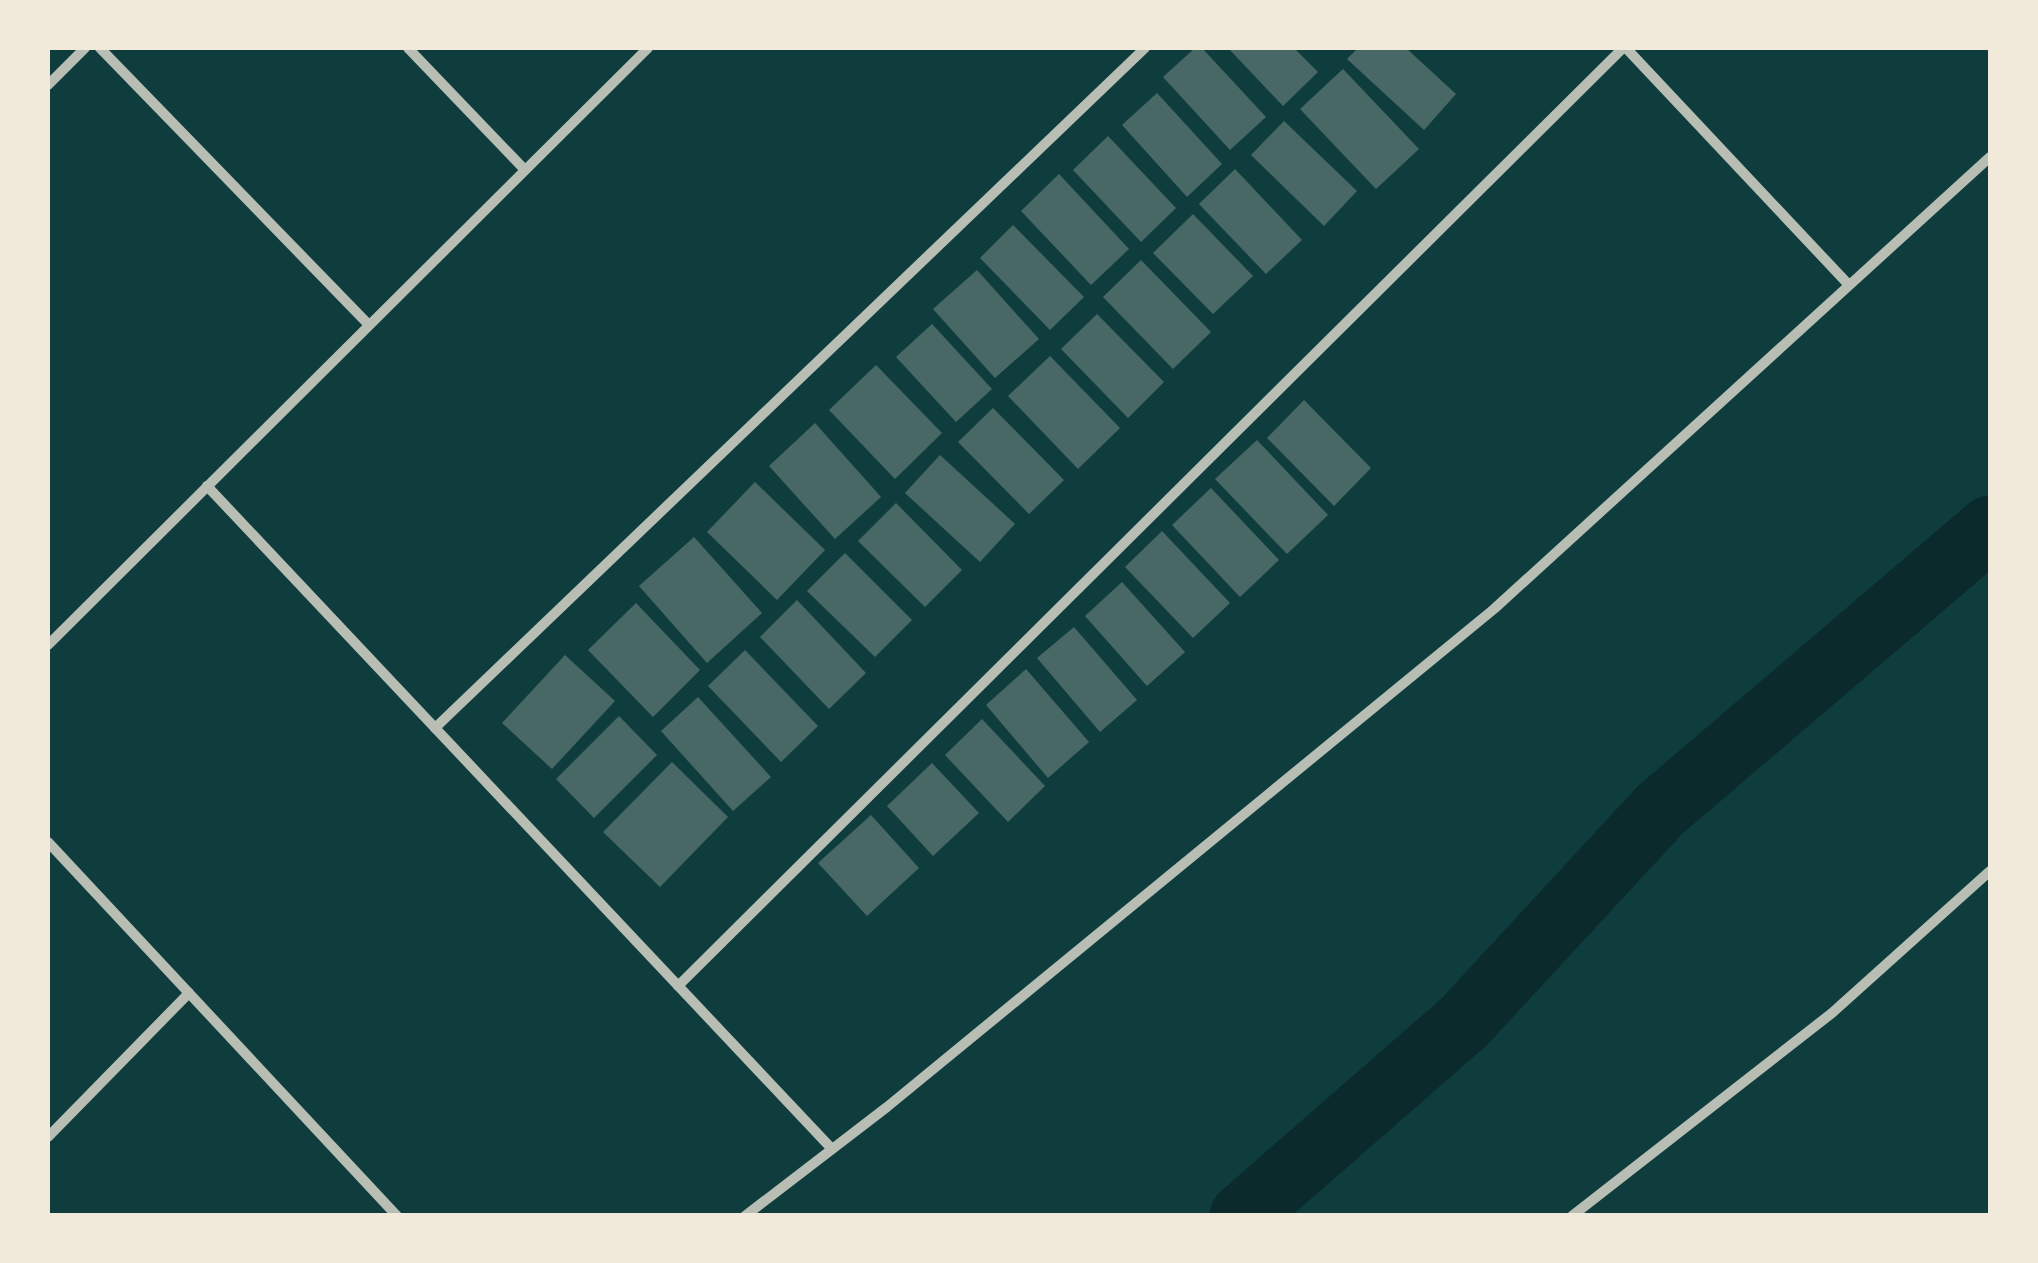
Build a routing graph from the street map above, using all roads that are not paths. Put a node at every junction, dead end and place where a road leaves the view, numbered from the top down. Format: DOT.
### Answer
graph roads {
  1 [pos="85,48"];
  2 [pos="100,48"];
  3 [pos="408,48"];
  4 [pos="648,48"];
  5 [pos="1145,48"];
  6 [pos="1625,48"];
  7 [pos="48,86"];
  8 [pos="1990,157"];
  9 [pos="525,170"];
  10 [pos="1848,284"];
  11 [pos="369,325"];
  12 [pos="207,486"];
  13 [pos="48,645"];
  14 [pos="435,728"];
  15 [pos="48,842"];
  16 [pos="1990,871"];
  17 [pos="678,986"];
  18 [pos="189,993"];
  19 [pos="48,1137"];
  20 [pos="832,1149"];
  21 [pos="397,1216"];
  22 [pos="745,1216"];
  23 [pos="1572,1216"];
  1 -- 7 [label="street"];
  2 -- 11 [label="street"];
  3 -- 9 [label="street"];
  4 -- 9 [label="street"];
  5 -- 14 [label="street"];
  6 -- 10 [label="street"];
  6 -- 17 [label="street"];
  8 -- 10 [label="street"];
  9 -- 11 [label="street"];
  10 -- 20 [label="street"];
  11 -- 12 [label="street"];
  12 -- 13 [label="street"];
  12 -- 14 [label="street"];
  14 -- 17 [label="street"];
  15 -- 18 [label="street"];
  16 -- 23 [label="street"];
  17 -- 20 [label="street"];
  18 -- 19 [label="street"];
  18 -- 21 [label="street"];
  20 -- 22 [label="street"];
}
